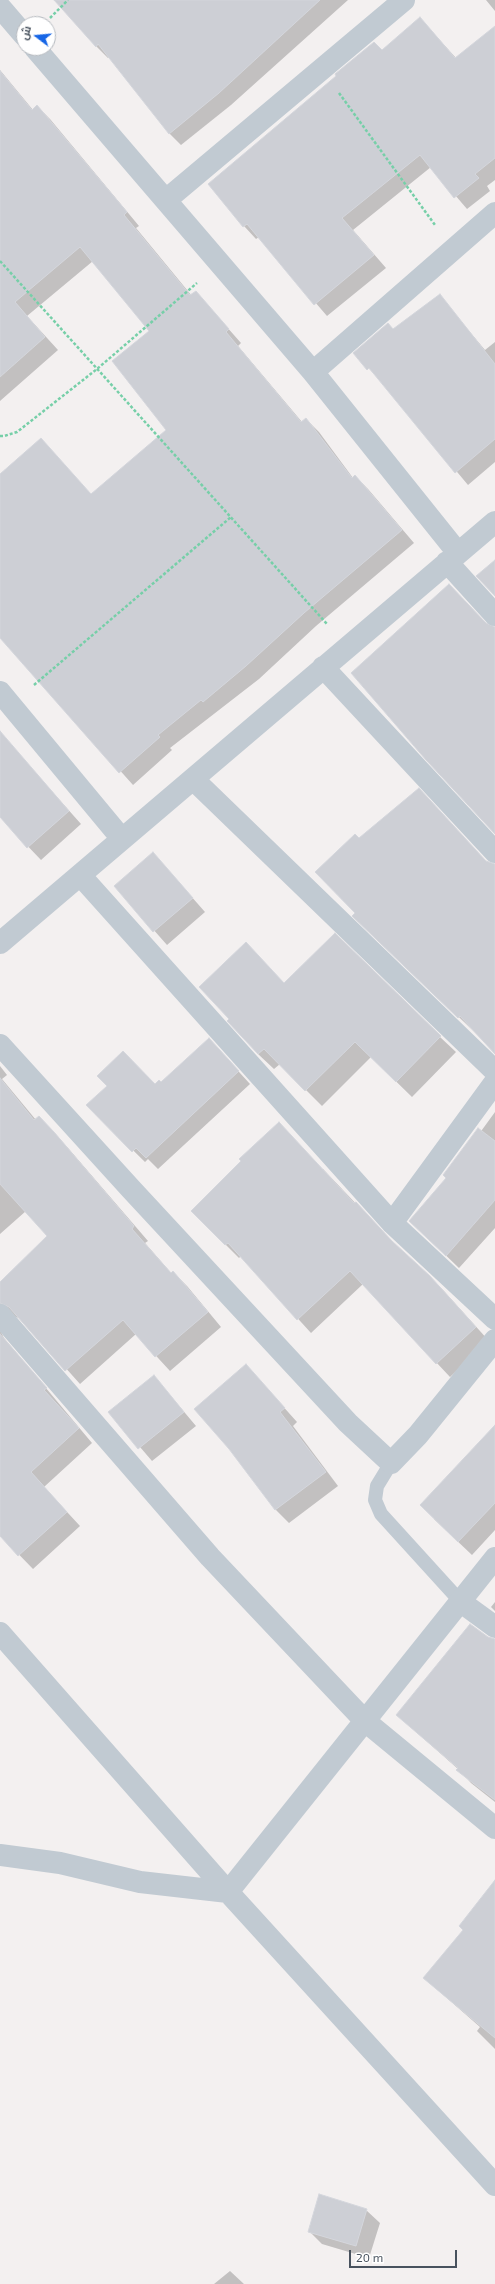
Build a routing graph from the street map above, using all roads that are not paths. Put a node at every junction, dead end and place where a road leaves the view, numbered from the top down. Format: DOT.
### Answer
graph roads {
  1 [pos="404,0"];
  2 [pos="0,7"];
  3 [pos="16,26"];
  4 [pos="42,56"];
  5 [pos="166,200"];
  6 [pos="495,214"];
  7 [pos="313,372"];
  8 [pos="495,522"];
  9 [pos="452,558"];
  10 [pos="495,615"];
  11 [pos="323,667"];
  12 [pos="6,699"];
  13 [pos="193,779"];
  14 [pos="122,840"];
  15 [pos="495,852"];
  16 [pos="80,875"];
  17 [pos="0,943"];
  18 [pos="0,1045"];
  19 [pos="495,1071"];
  20 [pos="495,1082"];
  21 [pos="392,1222"];
  22 [pos="0,1315"];
  23 [pos="495,1319"];
  24 [pos="495,1340"];
  25 [pos="391,1463"];
  26 [pos="495,1558"];
  27 [pos="461,1602"];
  28 [pos="495,1627"];
  29 [pos="0,1633"];
  30 [pos="365,1721"];
  31 [pos="495,1828"];
  32 [pos="0,1855"];
  33 [pos="228,1892"];
  34 [pos="494,2181"];
  1 -- 5 [label="street"];
  2 -- 3 [label="street"];
  4 -- 5 [label="street"];
  5 -- 7 [label="street"];
  6 -- 7 [label="street"];
  7 -- 9 [label="street"];
  8 -- 9 [label="street"];
  9 -- 10 [label="street"];
  9 -- 11 [label="street"];
  11 -- 13 [label="street"];
  11 -- 15 [label="street"];
  12 -- 14 [label="street"];
  13 -- 14 [label="street"];
  13 -- 19 [label="street"];
  14 -- 16 [label="street"];
  16 -- 17 [label="street"];
  16 -- 21 [label="street"];
  18 -- 25 [label="street"];
  20 -- 21 [label="street"];
  21 -- 23 [label="street"];
  22 -- 30 [label="street"];
  24 -- 25 [label="street"];
  25 -- 27 [label="lane"];
  26 -- 27 [label="street"];
  27 -- 28 [label="street"];
  27 -- 30 [label="street"];
  29 -- 33 [label="street"];
  30 -- 31 [label="street"];
  30 -- 33 [label="street"];
  32 -- 33 [label="street"];
  33 -- 34 [label="street"];
}
